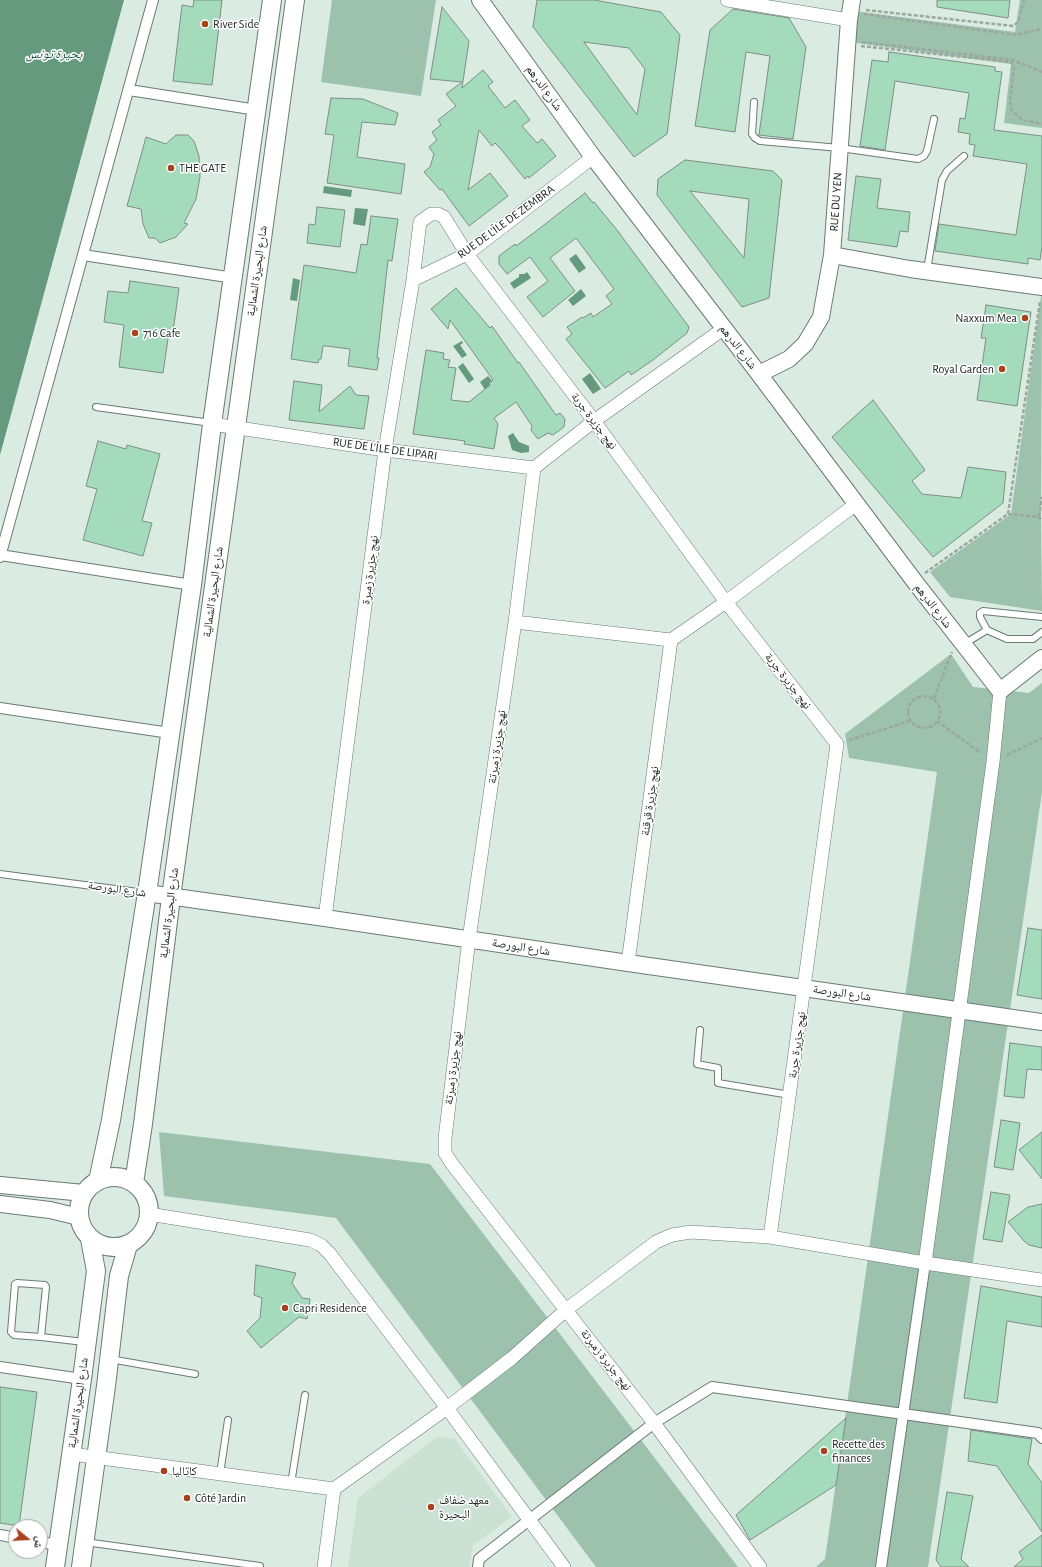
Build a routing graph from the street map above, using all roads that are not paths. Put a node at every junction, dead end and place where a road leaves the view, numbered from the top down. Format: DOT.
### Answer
graph roads {
  1 [pos="153,0"];
  2 [pos="272,0"];
  3 [pos="295,0"];
  4 [pos="480,0"];
  5 [pos="727,0"];
  6 [pos="851,11"];
  7 [pos="129,90"];
  8 [pos="754,102"];
  9 [pos="257,110"];
  10 [pos="934,119"];
  11 [pos="840,148"];
  12 [pos="964,156"];
  13 [pos="593,157"];
  14 [pos="420,222"];
  15 [pos="466,254"];
  16 [pos="83,255"];
  17 [pos="832,255"];
  18 [pos="927,270"];
  19 [pos="234,278"];
  20 [pos="413,280"];
  21 [pos="1042,287"];
  22 [pos="723,329"];
  23 [pos="759,374"];
  24 [pos="96,407"];
  25 [pos="594,421"];
  26 [pos="212,424"];
  27 [pos="236,427"];
  28 [pos="385,450"];
  29 [pos="534,468"];
  30 [pos="856,504"];
  31 [pos="0,556"];
  32 [pos="192,585"];
  33 [pos="726,602"];
  34 [pos="1042,617"];
  35 [pos="516,622"];
  36 [pos="987,630"];
  37 [pos="1042,632"];
  38 [pos="671,640"];
  39 [pos="961,641"];
  40 [pos="1042,658"];
  41 [pos="1000,691"];
  42 [pos="0,708"];
  43 [pos="170,733"];
  44 [pos="0,874"];
  45 [pos="148,893"];
  46 [pos="171,897"];
  47 [pos="326,918"];
  48 [pos="469,939"];
  49 [pos="628,963"];
  50 [pos="804,988"];
  51 [pos="960,1010"];
  52 [pos="1042,1022"];
  53 [pos="700,1030"];
  54 [pos="790,1095"];
  55 [pos="98,1181"];
  56 [pos="134,1183"];
  57 [pos="0,1185"];
  58 [pos="84,1193"];
  59 [pos="0,1204"];
  60 [pos="149,1214"];
  61 [pos="79,1217"];
  62 [pos="770,1237"];
  63 [pos="90,1239"];
  64 [pos="128,1245"];
  65 [pos="926,1263"];
  66 [pos="1042,1280"];
  67 [pos="567,1309"];
  68 [pos="41,1338"];
  69 [pos="86,1342"];
  70 [pos="109,1359"];
  71 [pos="0,1367"];
  72 [pos="195,1374"];
  73 [pos="82,1379"];
  74 [pos="305,1395"];
  75 [pos="447,1408"];
  76 [pos="903,1414"];
  77 [pos="228,1420"];
  78 [pos="654,1423"];
  79 [pos="1042,1438"];
  80 [pos="71,1454"];
  81 [pos="96,1458"];
  82 [pos="220,1474"];
  83 [pos="291,1484"];
  84 [pos="334,1489"];
  85 [pos="529,1520"];
  86 [pos="85,1542"];
  87 [pos="48,1543"];
  88 [pos="58,1545"];
  89 [pos="260,1566"];
  90 [pos="55,1567"];
  91 [pos="81,1567"];
  92 [pos="324,1567"];
  93 [pos="478,1567"];
  94 [pos="564,1567"];
  95 [pos="760,1567"];
  96 [pos="881,1567"];
  1 -- 7 [label="street"];
  2 -- 9 [label="main road, شارع البحيرة الشمالية"];
  3 -- 27 [label="main road, شارع البحيرة الشمالية"];
  4 -- 13 [label="street, شارع الدرهم"];
  5 -- 6 [label="street"];
  6 -- 11 [label="street, RUE DU YEN"];
  7 -- 9 [label="street"];
  7 -- 16 [label="street"];
  8 -- 11 [label="lane"];
  9 -- 19 [label="main road, شارع البحيرة الشمالية"];
  10 -- 11 [label="lane"];
  11 -- 17 [label="street, RUE DU YEN"];
  12 -- 18 [label="lane"];
  13 -- 15 [label="street, RUE DE L'ÎLE DE ZEMBRA"];
  13 -- 22 [label="street, شارع الدرهم"];
  14 -- 15 [label="street, نهج جزيرة جربة"];
  14 -- 20 [label="street, نهج جزيرة زمبرة"];
  15 -- 20 [label="street, RUE DE L'ÎLE DE ZEMBRA"];
  15 -- 25 [label="street, نهج جزيرة جربة"];
  16 -- 19 [label="street"];
  16 -- 31 [label="street"];
  17 -- 18 [label="street"];
  17 -- 23 [label="street, RUE DU YEN"];
  18 -- 21 [label="street"];
  19 -- 26 [label="main road, شارع البحيرة الشمالية"];
  20 -- 28 [label="street, نهج جزيرة زمبرة"];
  22 -- 23 [label="street, شارع الدرهم"];
  22 -- 25 [label="street"];
  23 -- 30 [label="street, شارع الدرهم"];
  24 -- 26 [label="lane"];
  25 -- 29 [label="street"];
  25 -- 33 [label="street, نهج جزيرة جربة"];
  26 -- 27 [label="street, RUE DE L'ÎLE DE LIPARI"];
  26 -- 32 [label="main road, شارع البحيرة الشمالية"];
  27 -- 28 [label="street, RUE DE L'ÎLE DE LIPARI"];
  27 -- 46 [label="main road, شارع البحيرة الشمالية"];
  28 -- 29 [label="street, RUE DE L'ÎLE DE LIPARI"];
  28 -- 47 [label="street, نهج جزيرة زمبرة"];
  29 -- 35 [label="street, نهج جزيرة زمبرتة"];
  30 -- 33 [label="street"];
  30 -- 39 [label="street, شارع الدرهم"];
  31 -- 32 [label="street"];
  32 -- 43 [label="main road, شارع البحيرة الشمالية"];
  33 -- 38 [label="street"];
  33 -- 50 [label="street, نهج جزيرة جربة"];
  34 -- 36 [label="lane"];
  35 -- 38 [label="street"];
  35 -- 48 [label="street, نهج جزيرة زمبرتة"];
  36 -- 37 [label="lane"];
  36 -- 39 [label="lane"];
  38 -- 49 [label="street, نهج جزيرة قرقنة"];
  39 -- 41 [label="street, شارع الدرهم"];
  40 -- 41 [label="street"];
  41 -- 51 [label="street"];
  42 -- 43 [label="street"];
  43 -- 45 [label="main road, شارع البحيرة الشمالية"];
  44 -- 45 [label="lane, شارع البورصة"];
  45 -- 46 [label="street, شارع البورصة"];
  45 -- 55 [label="main road, شارع البحيرة الشمالية"];
  46 -- 47 [label="street, شارع البورصة"];
  46 -- 56 [label="main road, شارع البحيرة الشمالية"];
  47 -- 48 [label="street, شارع البورصة"];
  48 -- 49 [label="street, شارع البورصة"];
  48 -- 67 [label="street, نهج جزيرة زمبرتة"];
  49 -- 50 [label="street, شارع البورصة"];
  50 -- 51 [label="street, شارع البورصة"];
  50 -- 54 [label="street, نهج جزيرة جربة"];
  51 -- 52 [label="street, شارع البورصة"];
  51 -- 65 [label="street"];
  53 -- 54 [label="lane"];
  54 -- 62 [label="street, نهج جزيرة جربة"];
  55 -- 56 [label="main road"];
  55 -- 58 [label="main road"];
  56 -- 60 [label="main road"];
  57 -- 58 [label="street"];
  58 -- 61 [label="main road"];
  59 -- 61 [label="street"];
  60 -- 64 [label="main road"];
  60 -- 75 [label="street"];
  61 -- 63 [label="main road"];
  62 -- 65 [label="street"];
  62 -- 67 [label="street"];
  63 -- 64 [label="main road"];
  63 -- 69 [label="main road, شارع البحيرة الشمالية"];
  64 -- 70 [label="main road, شارع البحيرة الشمالية"];
  65 -- 66 [label="street"];
  65 -- 76 [label="street"];
  67 -- 75 [label="street"];
  67 -- 78 [label="street, نهج جزيرة زمبرتة"];
  68 -- 68 [label="lane"];
  68 -- 69 [label="lane"];
  69 -- 73 [label="main road, شارع البحيرة الشمالية"];
  70 -- 72 [label="lane"];
  70 -- 81 [label="main road, شارع البحيرة الشمالية"];
  71 -- 73 [label="street"];
  73 -- 80 [label="main road, شارع البحيرة الشمالية"];
  74 -- 83 [label="lane"];
  75 -- 84 [label="street"];
  75 -- 85 [label="street"];
  76 -- 78 [label="street"];
  76 -- 79 [label="street"];
  76 -- 96 [label="street"];
  77 -- 82 [label="lane"];
  78 -- 85 [label="street"];
  78 -- 95 [label="street, نهج جزيرة زمبرتة"];
  80 -- 81 [label="street"];
  80 -- 88 [label="main road, شارع البحيرة الشمالية"];
  81 -- 82 [label="street"];
  81 -- 86 [label="main road, شارع البحيرة الشمالية"];
  82 -- 83 [label="street"];
  83 -- 84 [label="street"];
  84 -- 92 [label="street"];
  85 -- 93 [label="street"];
  85 -- 94 [label="street"];
  86 -- 89 [label="lane"];
  86 -- 91 [label="main road, شارع البحيرة الشمالية"];
  87 -- 88 [label="street"];
  88 -- 90 [label="main road, شارع البحيرة الشمالية"];
}
